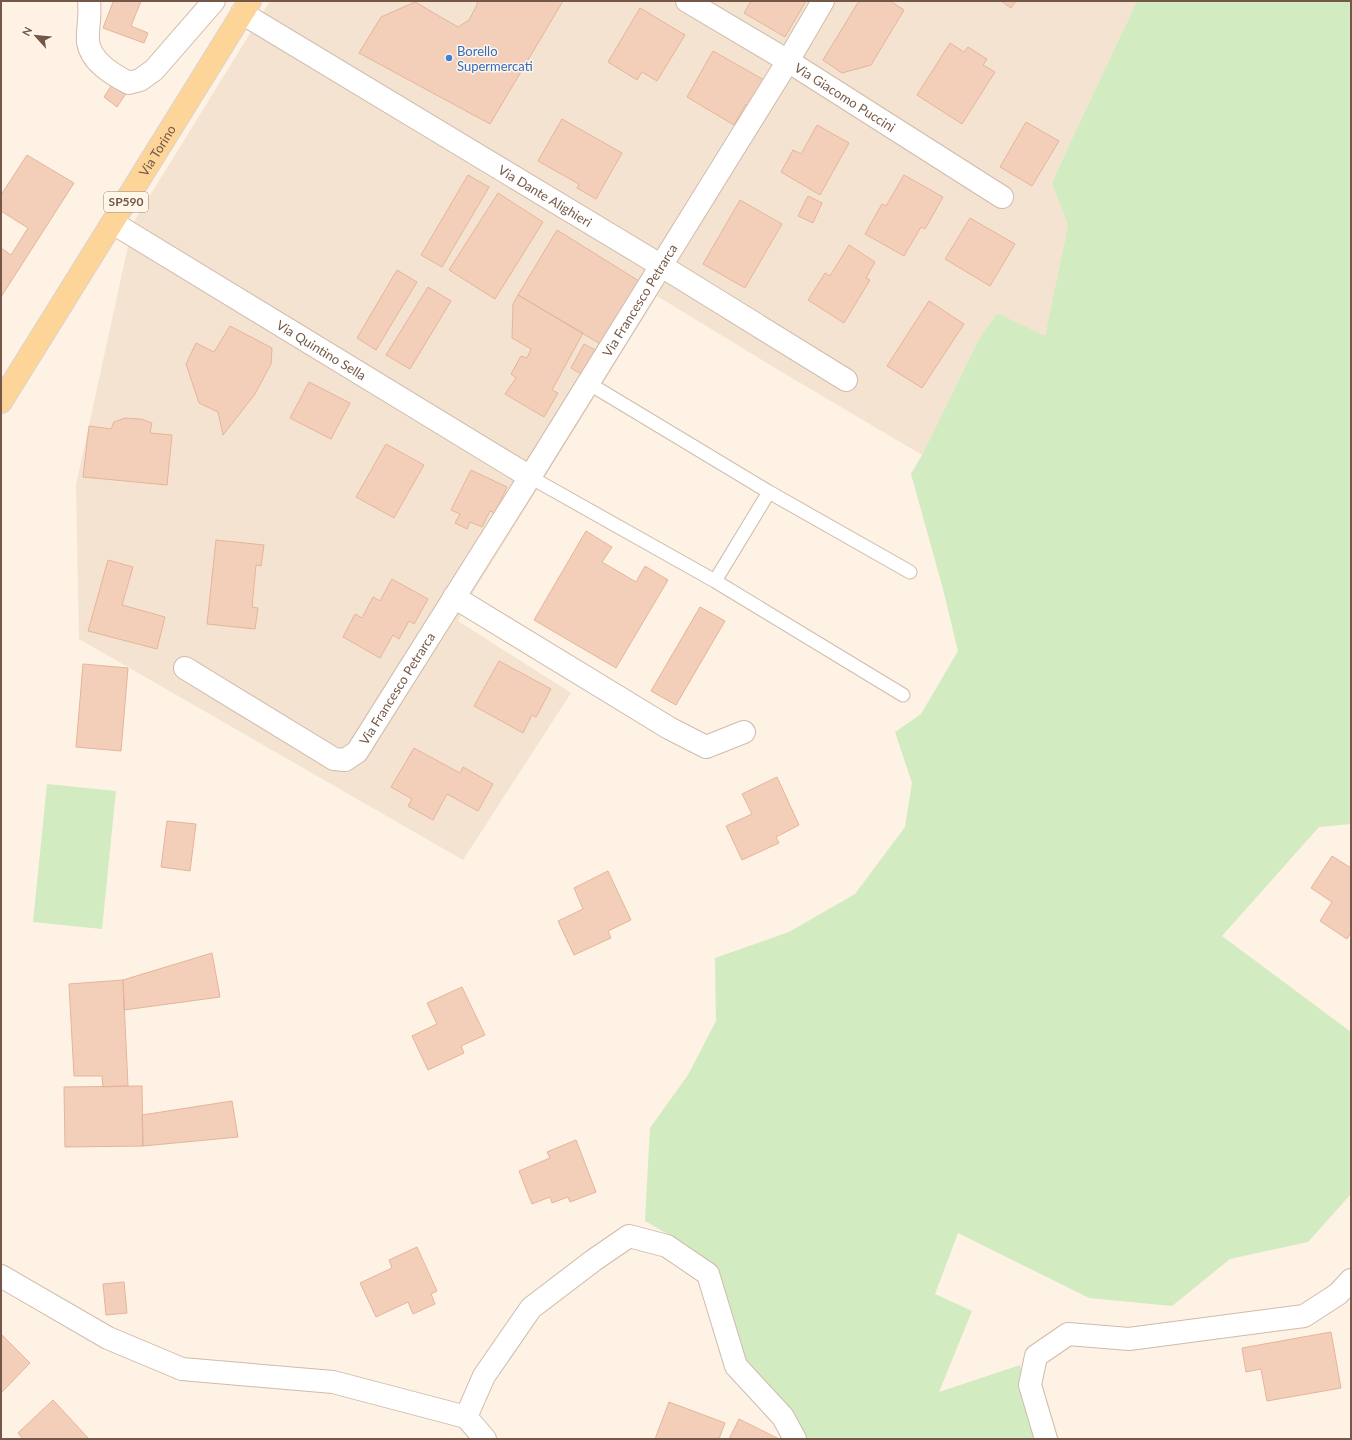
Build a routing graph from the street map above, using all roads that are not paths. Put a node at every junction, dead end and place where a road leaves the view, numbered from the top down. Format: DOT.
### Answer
graph roads {
  1 [pos="88,1"];
  2 [pos="214,1"];
  3 [pos="687,1"];
  4 [pos="823,1"];
  5 [pos="246,7"];
  6 [pos="788,61"];
  7 [pos="1002,197"];
  8 [pos="113,223"];
  9 [pos="660,265"];
  10 [pos="846,380"];
  11 [pos="588,382"];
  12 [pos="1,402"];
  13 [pos="530,477"];
  14 [pos="769,492"];
  15 [pos="910,572"];
  16 [pos="715,581"];
  17 [pos="454,597"];
  18 [pos="185,668"];
  19 [pos="903,695"];
  20 [pos="744,732"];
  21 [pos="1,1276"];
  22 [pos="1351,1280"];
  23 [pos="466,1417"];
  24 [pos="485,1439"];
  25 [pos="795,1439"];
  26 [pos="1046,1439"];
  1 -- 2 [label="street"];
  3 -- 6 [label="street, Via Giacomo Puccini"];
  4 -- 6 [label="street, Via Francesco Petrarca"];
  5 -- 8 [label="main road, Via Torino / SP590"];
  5 -- 9 [label="street, Via Dante Alighieri"];
  6 -- 7 [label="street, Via Giacomo Puccini"];
  6 -- 9 [label="street, Via Francesco Petrarca"];
  8 -- 12 [label="main road, Via Torino / SP590"];
  8 -- 13 [label="street, Via Quintino Sella"];
  9 -- 10 [label="street, Via Dante Alighieri"];
  9 -- 11 [label="street, Via Francesco Petrarca"];
  11 -- 13 [label="street, Via Francesco Petrarca"];
  11 -- 14 [label="lane"];
  13 -- 16 [label="lane"];
  13 -- 17 [label="street, Via Francesco Petrarca"];
  14 -- 15 [label="lane"];
  14 -- 16 [label="lane"];
  16 -- 19 [label="lane"];
  17 -- 18 [label="street, Via Francesco Petrarca"];
  17 -- 20 [label="street"];
  21 -- 23 [label="street"];
  22 -- 26 [label="street"];
  23 -- 24 [label="street"];
  23 -- 25 [label="street"];
}
